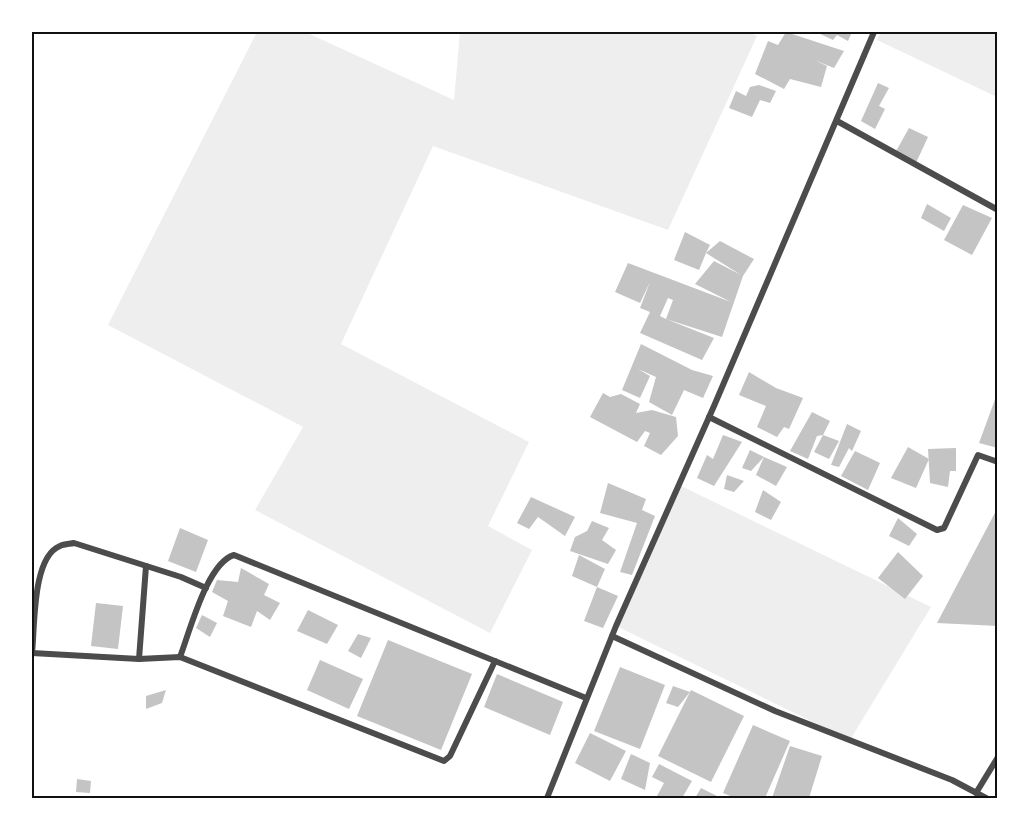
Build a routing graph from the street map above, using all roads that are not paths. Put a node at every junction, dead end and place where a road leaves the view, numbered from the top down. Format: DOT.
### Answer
graph roads {
  1 [pos="874,32"];
  2 [pos="837,121"];
  3 [pos="998,210"];
  4 [pos="709,417"];
  5 [pos="998,462"];
  6 [pos="146,566"];
  7 [pos="206,588"];
  8 [pos="612,636"];
  9 [pos="32,653"];
  10 [pos="180,657"];
  11 [pos="139,659"];
  12 [pos="495,661"];
  13 [pos="586,698"];
  14 [pos="998,757"];
  15 [pos="976,793"];
  16 [pos="547,798"];
  17 [pos="986,798"];
  1 -- 2 [label="street"];
  2 -- 3 [label="street"];
  2 -- 4 [label="street"];
  4 -- 5 [label="street"];
  4 -- 8 [label="street"];
  6 -- 7 [label="street"];
  6 -- 9 [label="street"];
  6 -- 11 [label="street"];
  7 -- 10 [label="street"];
  7 -- 12 [label="street"];
  8 -- 13 [label="street"];
  8 -- 15 [label="street"];
  9 -- 11 [label="street"];
  10 -- 11 [label="street"];
  10 -- 12 [label="street"];
  12 -- 13 [label="street"];
  13 -- 16 [label="street"];
  14 -- 15 [label="street"];
  15 -- 17 [label="street"];
}
